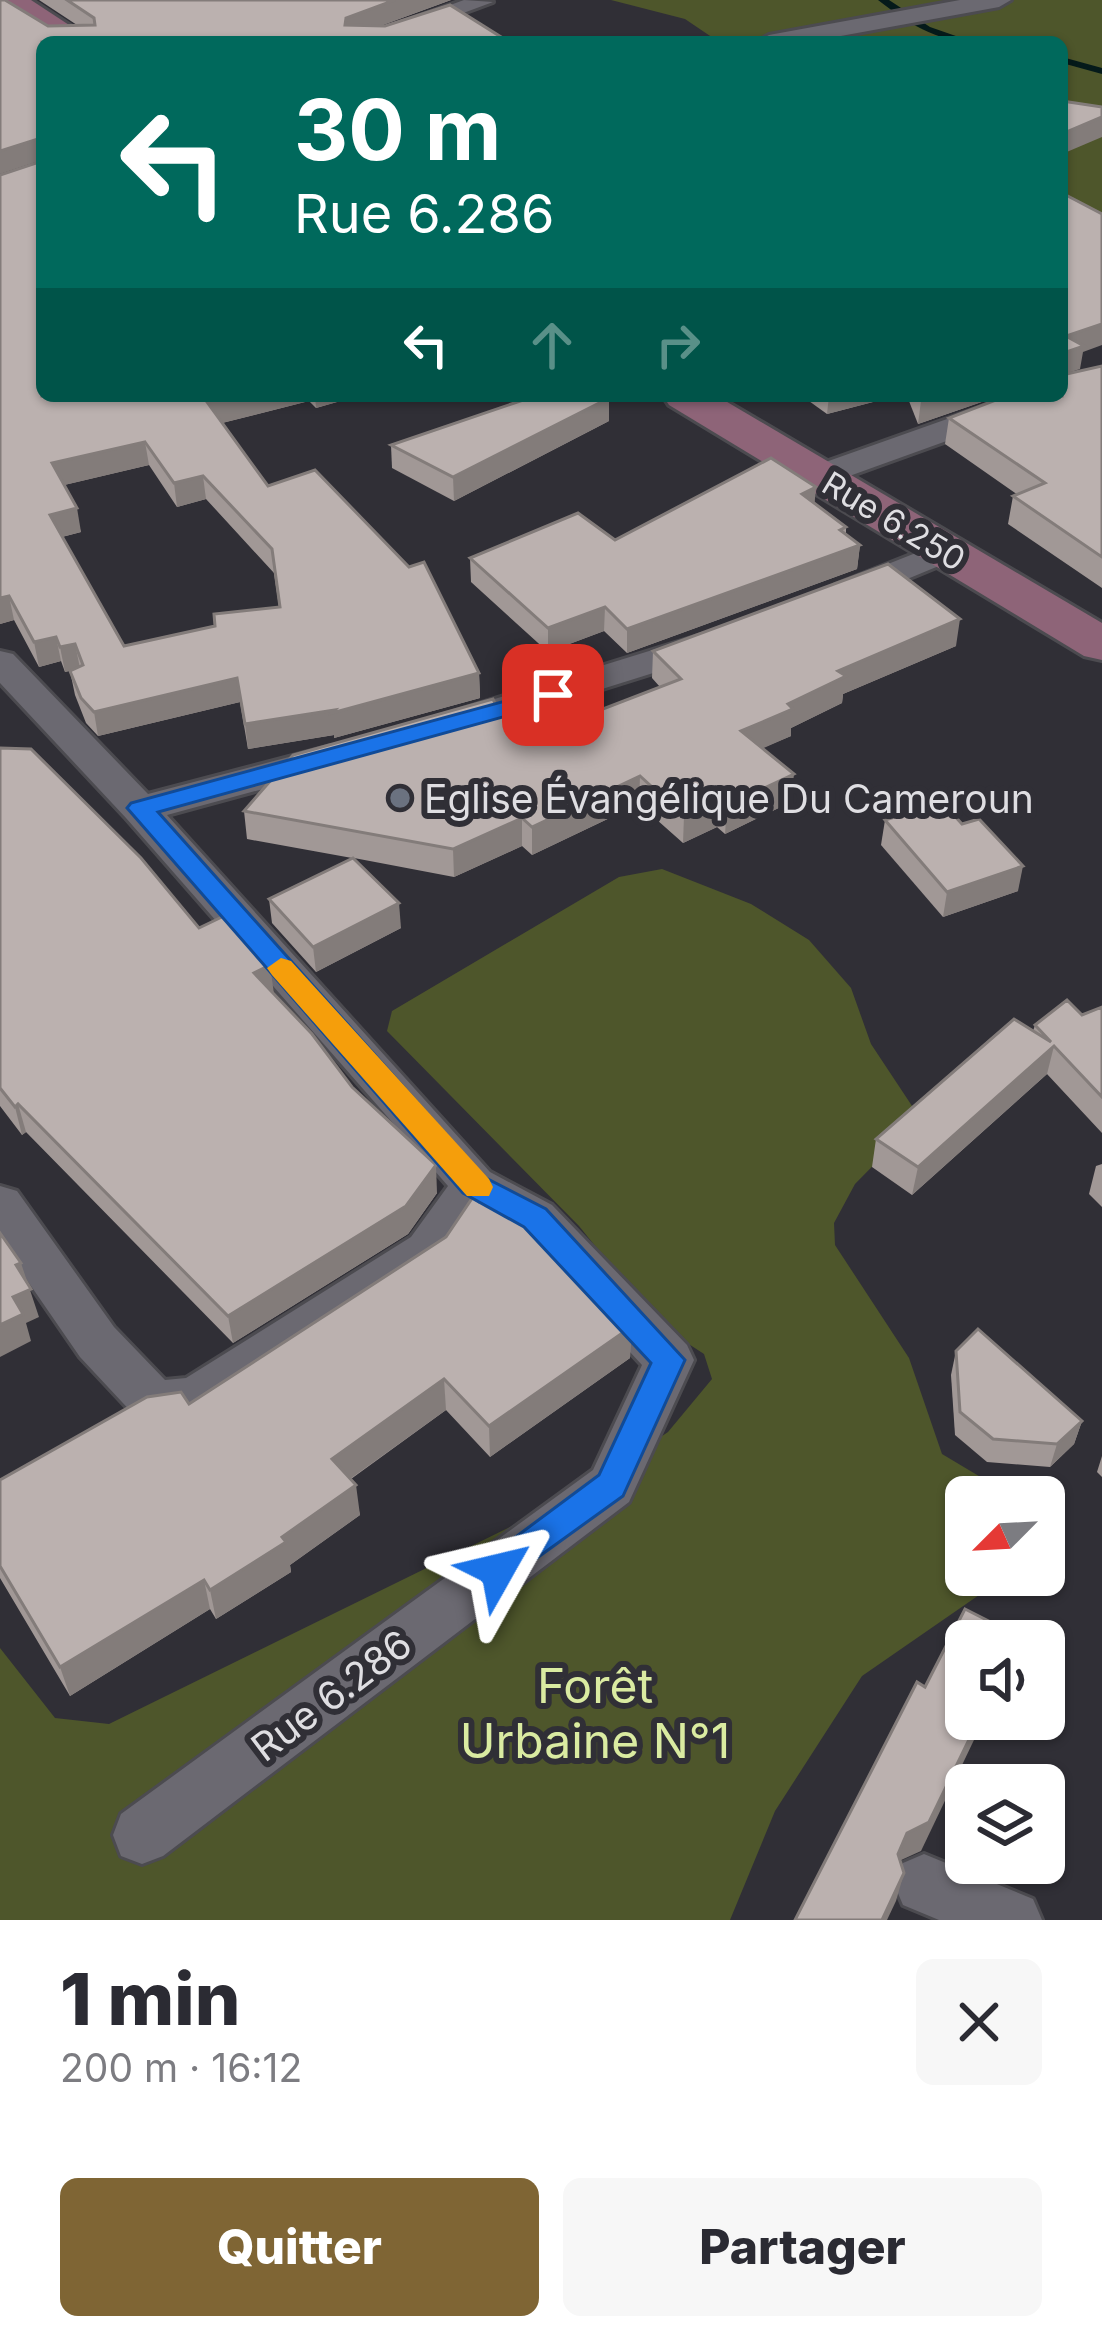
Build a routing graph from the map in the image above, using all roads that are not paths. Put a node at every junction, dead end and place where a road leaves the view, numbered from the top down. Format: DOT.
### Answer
graph roads {
  1 [pos="7,0"];
  2 [pos="999,0"];
  3 [pos="481,2"];
  4 [pos="453,10"];
  5 [pos="486,32"];
  6 [pos="68,36"];
  7 [pos="378,36"];
  8 [pos="797,36"];
  9 [pos="696,402"];
  10 [pos="1024,402"];
  11 [pos="818,476"];
  12 [pos="946,551"];
  13 [pos="813,604"];
  14 [pos="733,634"];
  15 [pos="1102,645"];
  16 [pos="0,662"];
  17 [pos="22,713"];
  18 [pos="404,737"];
  19 [pos="362,749"];
  20 [pos="140,808"];
  21 [pos="474,1185"];
  22 [pos="0,1204"];
  23 [pos="142,1835"];
  24 [pos="924,1884"];
  25 [pos="1012,1920"];
  1 -- 6 [label="main road"];
  2 -- 8 [label="street"];
  3 -- 4 [label="street"];
  4 -- 5 [label="street"];
  4 -- 7 [label="street"];
  9 -- 11 [label="main road, Rue 6.250"];
  10 -- 11 [label="street"];
  11 -- 12 [label="main road, Rue 6.250"];
  12 -- 13 [label="street"];
  12 -- 15 [label="main road, Rue 6.250"];
  14 -- 18 [label="street"];
  16 -- 17 [label="street, Rue 6.286"];
  17 -- 20 [label="street, Rue 6.286"];
  19 -- 20 [label="street"];
  20 -- 21 [label="street, Rue 6.286"];
  21 -- 22 [label="street"];
  21 -- 23 [label="street, Rue 6.286"];
  24 -- 25 [label="street"];
}
